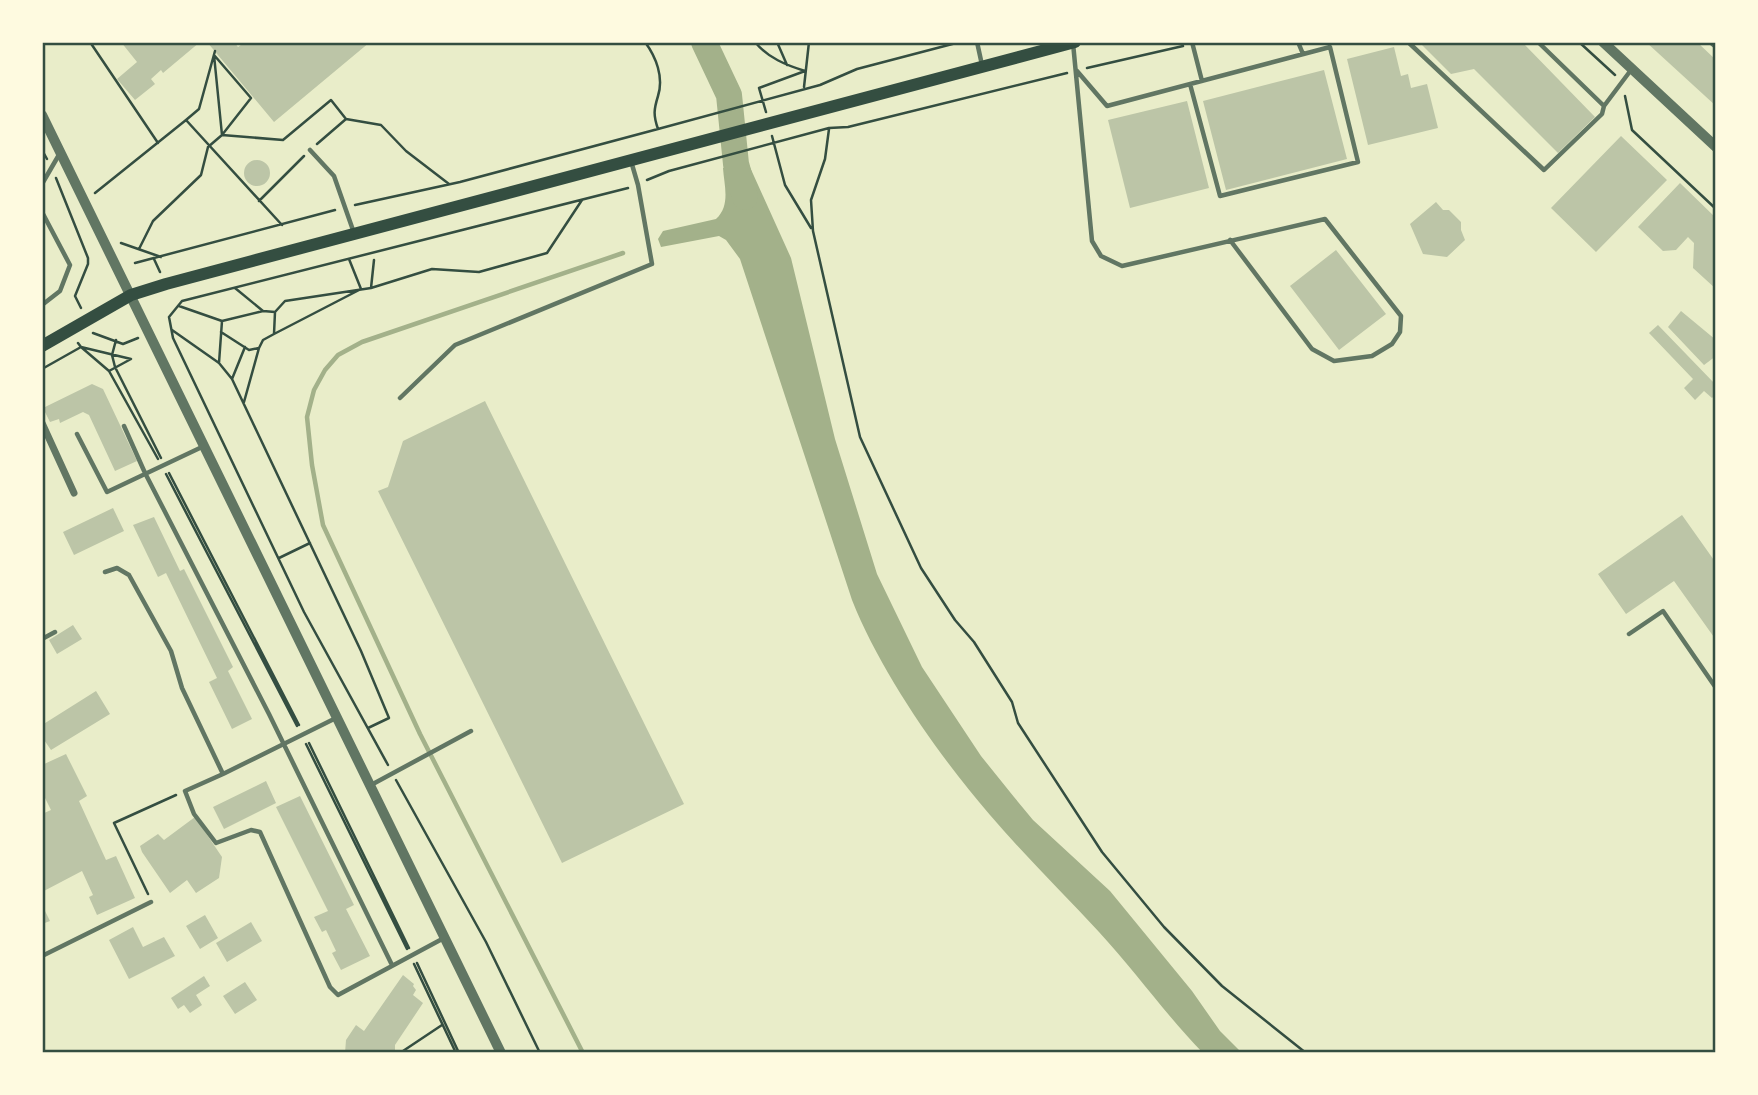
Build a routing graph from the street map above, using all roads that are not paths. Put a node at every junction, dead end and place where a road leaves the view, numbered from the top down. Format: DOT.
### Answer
graph roads {
  1 [pos="977,42"];
  2 [pos="1074,42"];
  3 [pos="1298,42"];
  4 [pos="1408,42"];
  5 [pos="1538,42"];
  6 [pos="1603,42"];
  7 [pos="1710,42"];
  8 [pos="1193,43"];
  9 [pos="1716,47"];
  10 [pos="1303,54"];
  11 [pos="983,66"];
  12 [pos="1632,69"];
  13 [pos="1077,70"];
  14 [pos="1202,81"];
  15 [pos="1190,84"];
  16 [pos="1604,106"];
  17 [pos="42,114"];
  18 [pos="1716,147"];
  19 [pos="310,150"];
  20 [pos="61,152"];
  21 [pos="631,160"];
  22 [pos="42,184"];
  23 [pos="42,212"];
  24 [pos="354,234"];
  25 [pos="1230,240"];
  26 [pos="131,295"];
  27 [pos="42,305"];
  28 [pos="42,346"];
  29 [pos="400,398"];
  30 [pos="42,424"];
  31 [pos="124,426"];
  32 [pos="77,434"];
  33 [pos="204,446"];
  34 [pos="145,473"];
  35 [pos="74,492"];
  36 [pos="105,572"];
  37 [pos="55,632"];
  38 [pos="1629,634"];
  39 [pos="42,639"];
  40 [pos="1716,688"];
  41 [pos="337,718"];
  42 [pos="471,731"];
  43 [pos="283,744"];
  44 [pos="223,774"];
  45 [pos="370,785"];
  46 [pos="151,902"];
  47 [pos="445,938"];
  48 [pos="42,956"];
  49 [pos="392,965"];
  50 [pos="501,1053"];
  1 -- 11 [label="lane"];
  2 -- 11 [label="main road"];
  2 -- 13 [label="lane"];
  3 -- 10 [label="lane"];
  4 -- 16 [label="lane"];
  5 -- 16 [label="lane"];
  6 -- 12 [label="street"];
  7 -- 9 [label="lane"];
  8 -- 14 [label="lane"];
  10 -- 14 [label="lane"];
  10 -- 15 [label="lane"];
  11 -- 21 [label="main road"];
  12 -- 16 [label="lane"];
  12 -- 18 [label="street"];
  13 -- 15 [label="lane"];
  13 -- 25 [label="lane"];
  14 -- 15 [label="lane"];
  17 -- 20 [label="street"];
  19 -- 24 [label="lane"];
  20 -- 22 [label="lane"];
  20 -- 26 [label="street"];
  21 -- 24 [label="main road"];
  21 -- 29 [label="lane"];
  23 -- 27 [label="lane"];
  24 -- 26 [label="main road"];
  25 -- 25 [label="lane"];
  26 -- 28 [label="main road"];
  26 -- 33 [label="street"];
  30 -- 35 [label="street"];
  31 -- 34 [label="lane"];
  32 -- 34 [label="lane"];
  33 -- 34 [label="lane"];
  33 -- 41 [label="street"];
  34 -- 43 [label="lane"];
  36 -- 44 [label="lane"];
  37 -- 39 [label="lane"];
  38 -- 40 [label="lane"];
  41 -- 43 [label="lane"];
  41 -- 45 [label="street"];
  42 -- 45 [label="lane"];
  43 -- 44 [label="lane"];
  43 -- 49 [label="lane"];
  44 -- 49 [label="lane"];
  45 -- 47 [label="street"];
  46 -- 48 [label="lane"];
  47 -- 49 [label="lane"];
  47 -- 50 [label="street"];
}
